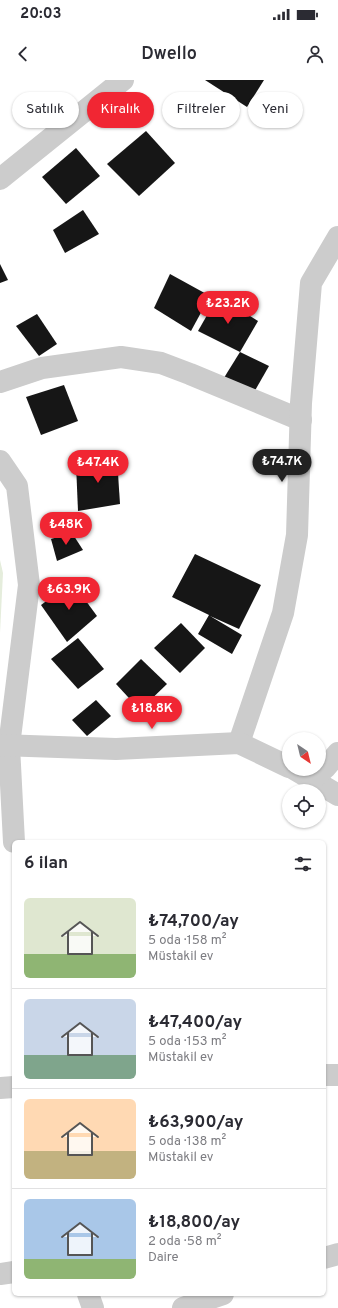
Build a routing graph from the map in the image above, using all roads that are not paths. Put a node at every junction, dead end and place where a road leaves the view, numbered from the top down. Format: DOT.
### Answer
graph roads {
  1 [pos="123,80"];
  2 [pos="0,179"];
  3 [pos="338,237"];
  4 [pos="0,382"];
  5 [pos="301,420"];
  6 [pos="0,461"];
  7 [pos="239,743"];
  8 [pos="5,745"];
  9 [pos="338,753"];
  10 [pos="282,764"];
  11 [pos="326,767"];
  12 [pos="306,776"];
  13 [pos="338,795"];
  14 [pos="6,822"];
  15 [pos="13,840"];
  16 [pos="326,1075"];
  17 [pos="338,1075"];
  18 [pos="0,1088"];
  19 [pos="12,1088"];
  20 [pos="338,1254"];
  21 [pos="326,1257"];
  22 [pos="12,1272"];
  23 [pos="0,1274"];
  24 [pos="89,1296"];
  25 [pos="217,1296"];
  26 [pos="93,1308"];
  27 [pos="183,1308"];
  1 -- 2 [label="street"];
  3 -- 5 [label="street"];
  4 -- 5 [label="street"];
  5 -- 7 [label="street"];
  6 -- 8 [label="street"];
  7 -- 8 [label="street"];
  7 -- 10 [label="street"];
  8 -- 14 [label="street"];
  9 -- 11 [label="street"];
  12 -- 13 [label="street"];
  14 -- 15 [label="street"];
  16 -- 17 [label="street"];
  18 -- 19 [label="street"];
  20 -- 21 [label="street"];
  22 -- 23 [label="street"];
  24 -- 26 [label="street"];
  25 -- 27 [label="street"];
}
